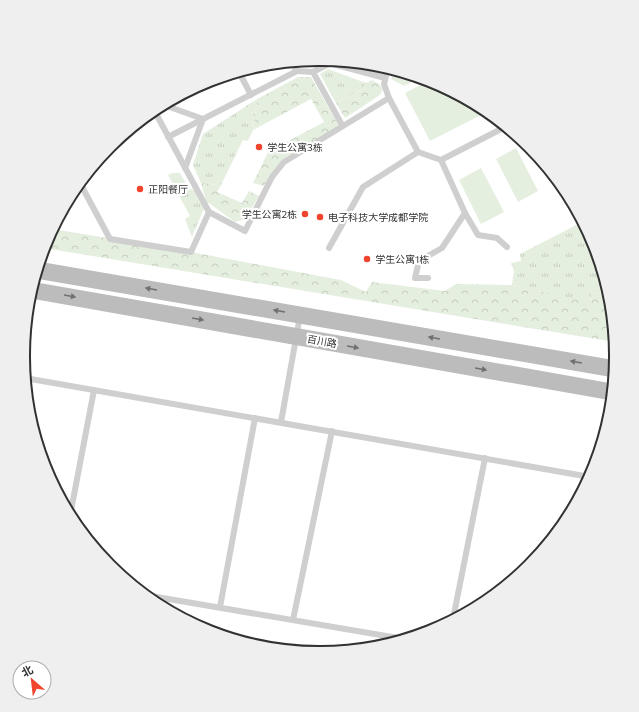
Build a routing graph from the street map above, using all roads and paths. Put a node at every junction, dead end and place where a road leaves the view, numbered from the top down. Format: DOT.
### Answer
graph roads {
  1 [pos="324,66"];
  2 [pos="295,68"];
  3 [pos="354,69"];
  4 [pos="297,71"];
  5 [pos="313,72"];
  6 [pos="386,74"];
  7 [pos="242,77"];
  8 [pos="385,78"];
  9 [pos="251,94"];
  10 [pos="389,98"];
  11 [pos="172,107"];
  12 [pos="157,116"];
  13 [pos="203,119"];
  14 [pos="342,125"];
  15 [pos="500,130"];
  16 [pos="168,137"];
  17 [pos="418,152"];
  18 [pos="441,160"];
  19 [pos="185,168"];
  20 [pos="83,189"];
  21 [pos="209,212"];
  22 [pos="465,213"];
  23 [pos="507,247"];
  24 [pos="329,248"];
  25 [pos="43,271"];
  26 [pos="428,278"];
  27 [pos="38,291"];
  28 [pos="301,315"];
  29 [pos="297,336"];
  30 [pos="608,368"];
  31 [pos="31,379"];
  32 [pos="94,390"];
  33 [pos="607,391"];
  34 [pos="255,418"];
  35 [pos="281,422"];
  36 [pos="332,431"];
  37 [pos="485,458"];
  38 [pos="583,476"];
  39 [pos="72,506"];
  40 [pos="159,597"];
  41 [pos="220,607"];
  42 [pos="454,612"];
  43 [pos="293,620"];
  44 [pos="391,637"];
  1 -- 5 [label="lane"];
  2 -- 4 [label="lane"];
  3 -- 8 [label="lane"];
  4 -- 5 [label="lane"];
  4 -- 9 [label="lane"];
  5 -- 14 [label="lane"];
  6 -- 8 [label="lane"];
  7 -- 9 [label="lane"];
  8 -- 10 [label="lane"];
  9 -- 13 [label="lane"];
  10 -- 14 [label="lane"];
  10 -- 17 [label="lane"];
  11 -- 13 [label="lane"];
  12 -- 16 [label="lane"];
  13 -- 16 [label="lane"];
  13 -- 19 [label="lane"];
  14 -- 21 [label="lane"];
  15 -- 18 [label="lane"];
  16 -- 19 [label="lane"];
  17 -- 18 [label="lane"];
  17 -- 24 [label="lane"];
  18 -- 22 [label="lane"];
  19 -- 21 [label="lane"];
  20 -- 21 [label="lane"];
  22 -- 23 [label="lane"];
  22 -- 26 [label="lane"];
  28 -- 25 [label="street, one-way"];
  27 -- 29 [label="street, 百川路, one-way"];
  28 -- 29 [label="lane"];
  30 -- 28 [label="street, one-way"];
  29 -- 33 [label="street, 百川路, one-way"];
  29 -- 35 [label="lane"];
  31 -- 32 [label="lane"];
  32 -- 34 [label="lane"];
  32 -- 39 [label="lane"];
  34 -- 35 [label="lane"];
  34 -- 41 [label="lane"];
  35 -- 36 [label="lane"];
  36 -- 37 [label="lane"];
  36 -- 43 [label="lane"];
  37 -- 38 [label="lane"];
  37 -- 42 [label="lane"];
  40 -- 41 [label="lane"];
  41 -- 43 [label="lane"];
  43 -- 44 [label="lane"];
}
